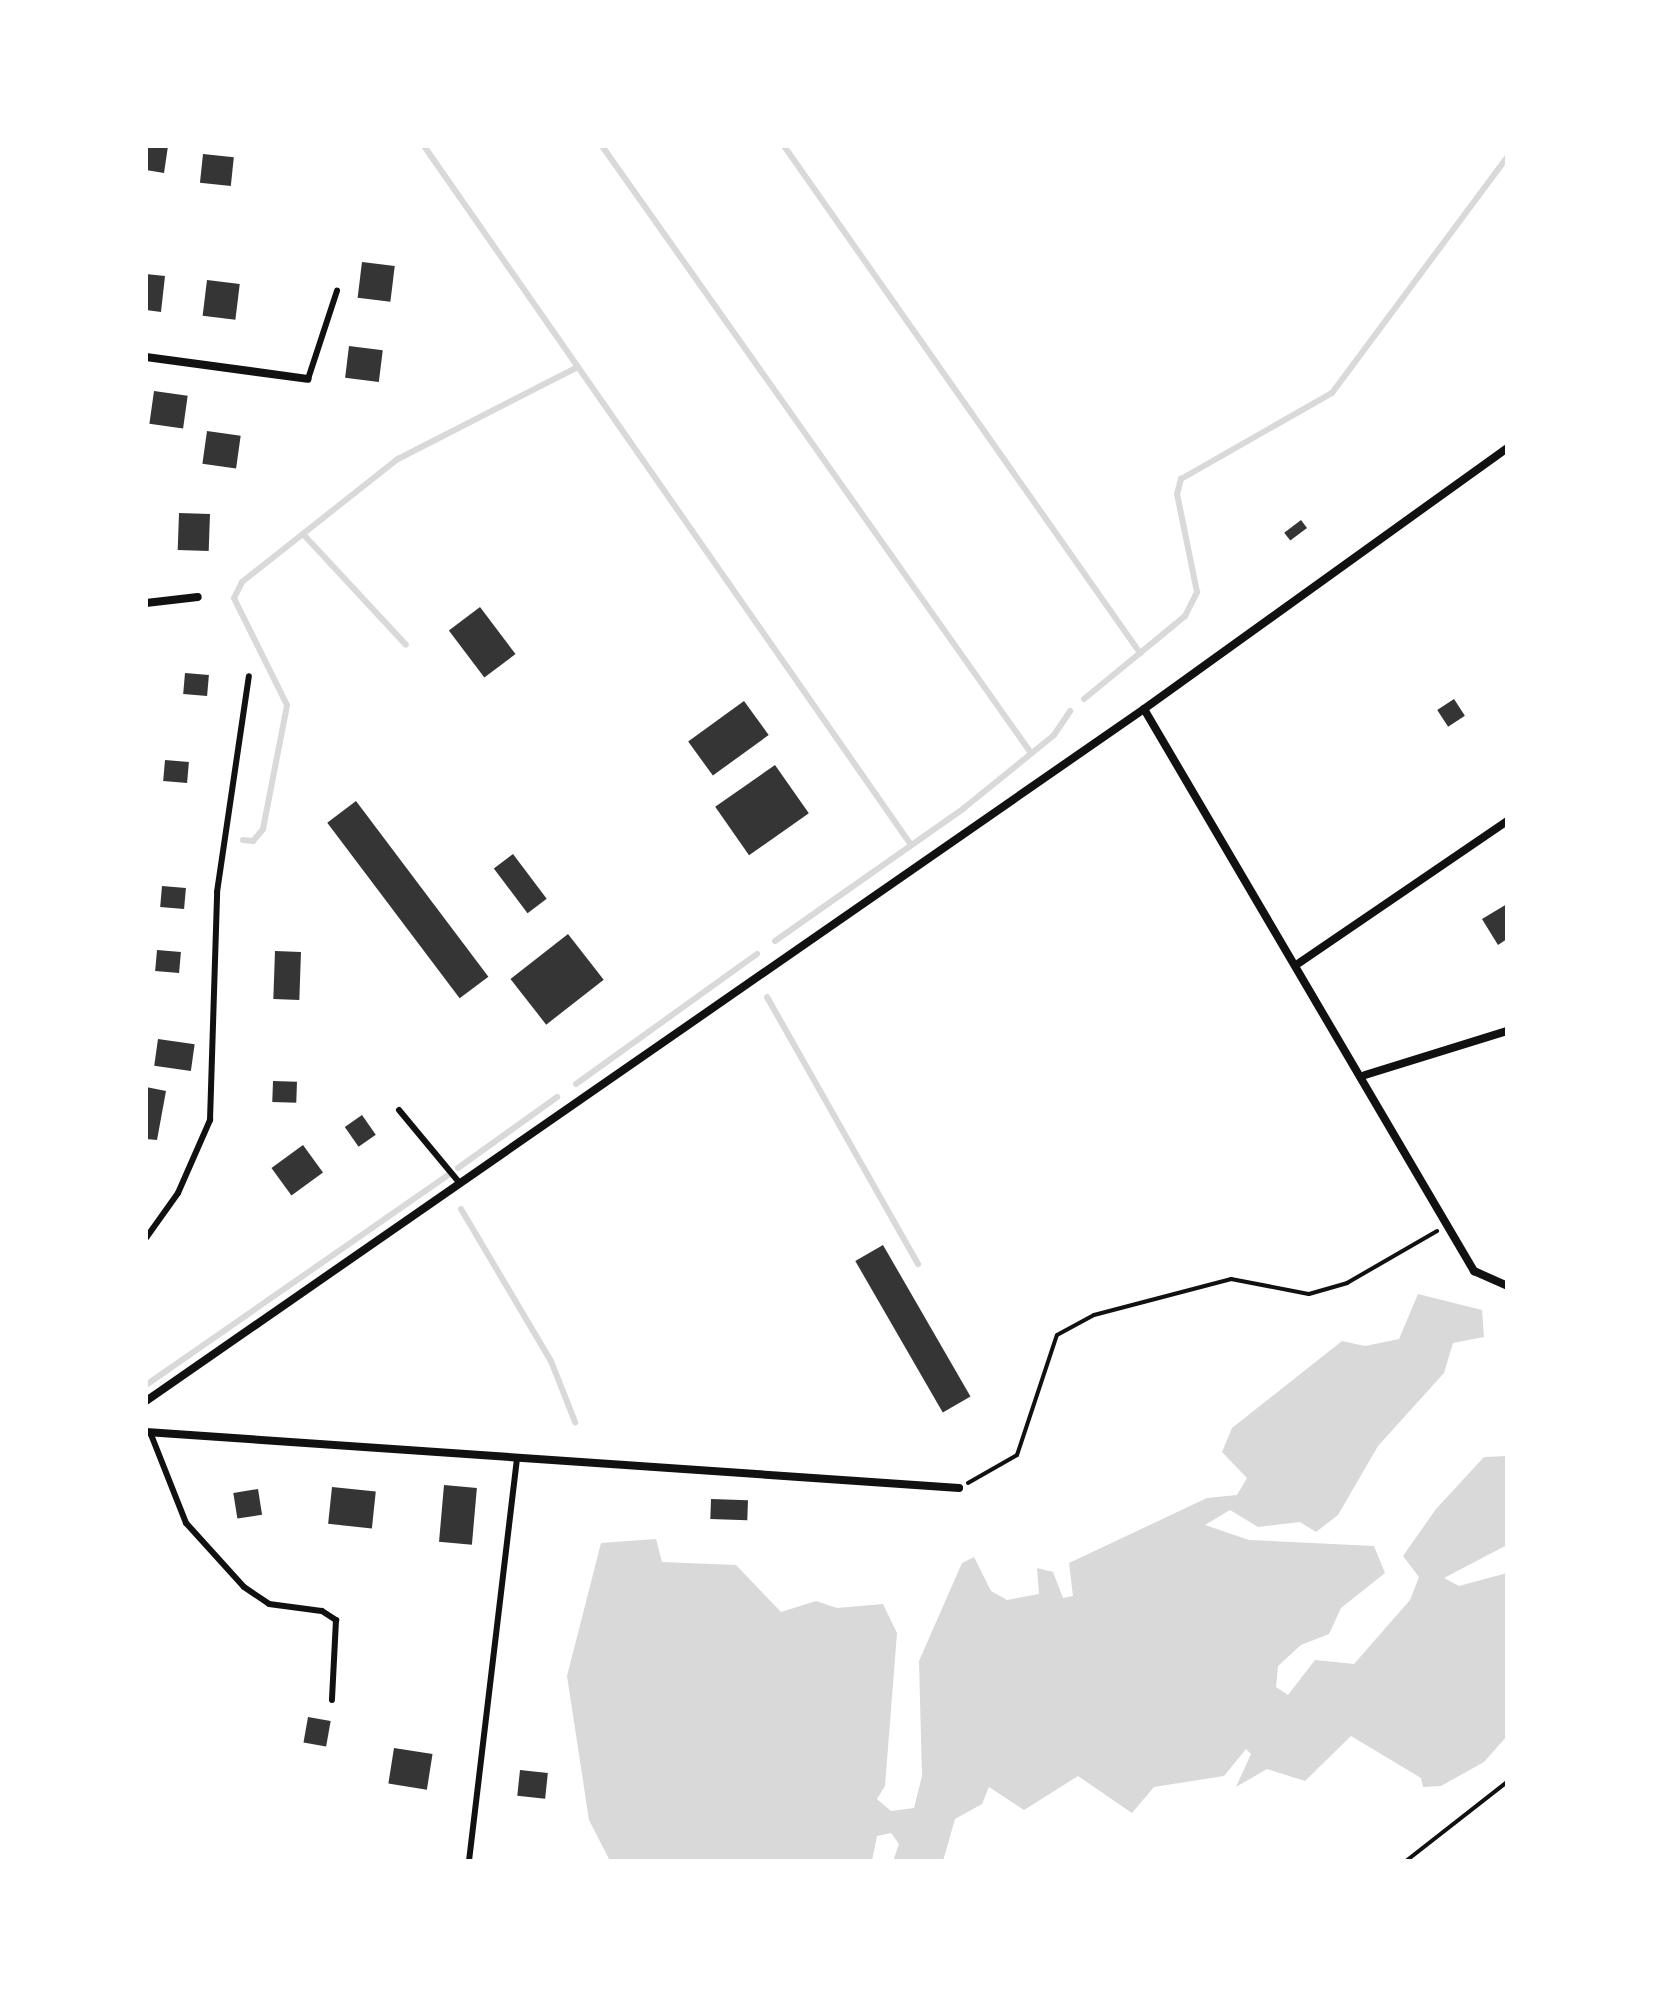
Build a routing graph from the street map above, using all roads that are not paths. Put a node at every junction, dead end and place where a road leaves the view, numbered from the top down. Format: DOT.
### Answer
graph roads {
  1 [pos="337,291"];
  2 [pos="146,357"];
  3 [pos="308,379"];
  4 [pos="1507,448"];
  5 [pos="198,597"];
  6 [pos="146,603"];
  7 [pos="249,676"];
  8 [pos="1144,709"];
  9 [pos="1507,821"];
  10 [pos="1299,963"];
  11 [pos="1507,1031"];
  12 [pos="1365,1075"];
  13 [pos="399,1110"];
  14 [pos="458,1181"];
  15 [pos="146,1238"];
  16 [pos="1507,1286"];
  17 [pos="146,1401"];
  18 [pos="148,1432"];
  19 [pos="517,1460"];
  20 [pos="959,1488"];
  21 [pos="332,1700"];
  22 [pos="469,1861"];
  1 -- 3 [label="lane"];
  2 -- 3 [label="street"];
  4 -- 8 [label="street"];
  5 -- 6 [label="street"];
  7 -- 15 [label="lane"];
  8 -- 10 [label="street"];
  8 -- 14 [label="street"];
  9 -- 10 [label="street"];
  10 -- 12 [label="street"];
  11 -- 12 [label="street"];
  12 -- 16 [label="street"];
  13 -- 14 [label="lane"];
  14 -- 17 [label="street"];
  18 -- 19 [label="street"];
  18 -- 21 [label="lane"];
  19 -- 20 [label="street"];
  19 -- 22 [label="lane"];
}
